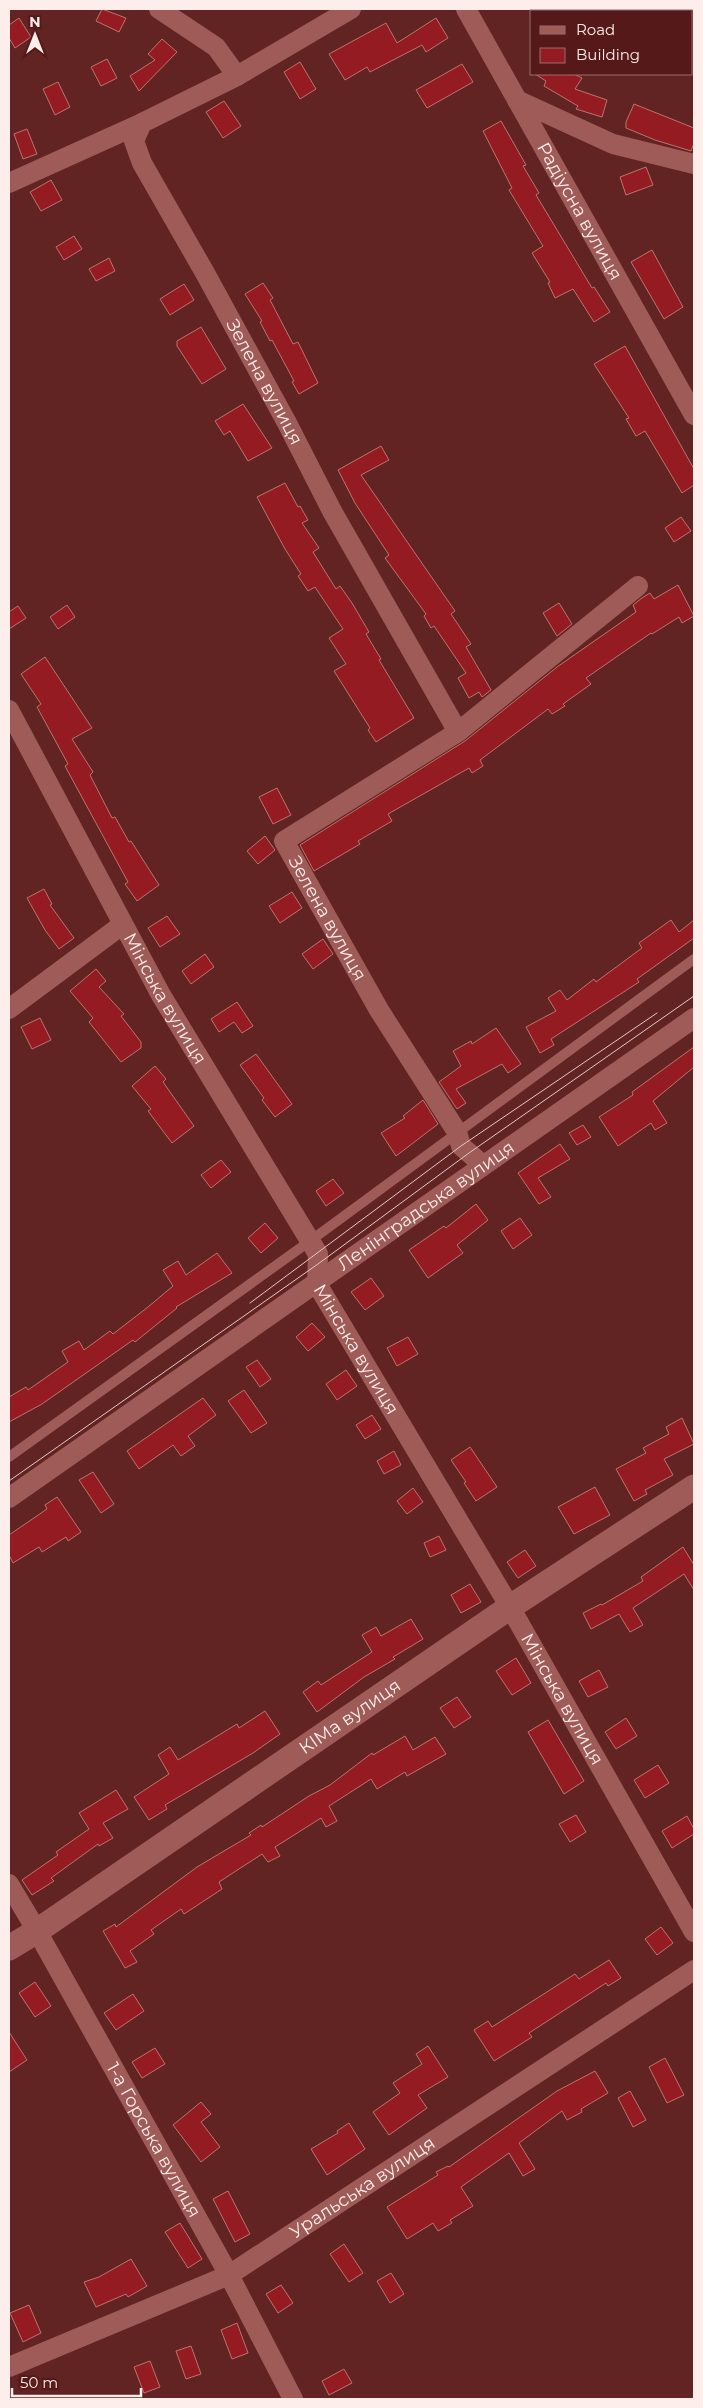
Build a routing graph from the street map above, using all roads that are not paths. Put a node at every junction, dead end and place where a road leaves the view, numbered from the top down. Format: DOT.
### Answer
graph roads {
  1 [pos="159,9"];
  2 [pos="351,9"];
  3 [pos="466,9"];
  4 [pos="237,76"];
  5 [pos="517,100"];
  6 [pos="142,124"];
  7 [pos="694,164"];
  8 [pos="9,183"];
  9 [pos="694,415"];
  10 [pos="638,586"];
  11 [pos="9,710"];
  12 [pos="458,732"];
  13 [pos="122,924"];
  14 [pos="694,959"];
  15 [pos="9,1009"];
  16 [pos="694,1018"];
  17 [pos="457,1132"];
  18 [pos="483,1165"];
  19 [pos="310,1241"];
  20 [pos="318,1284"];
  21 [pos="9,1457"];
  22 [pos="694,1487"];
  23 [pos="9,1498"];
  24 [pos="510,1607"];
  25 [pos="9,1884"];
  26 [pos="37,1931"];
  27 [pos="694,1932"];
  28 [pos="9,1948"];
  29 [pos="694,1970"];
  30 [pos="229,2275"];
  31 [pos="9,2367"];
  32 [pos="293,2399"];
  1 -- 4 [label="street"];
  2 -- 4 [label="street"];
  3 -- 5 [label="street, Радіусна вулиця"];
  4 -- 6 [label="street"];
  5 -- 7 [label="street"];
  5 -- 9 [label="street, Радіусна вулиця"];
  6 -- 8 [label="street"];
  6 -- 12 [label="street, Зелена вулиця"];
  10 -- 12 [label="street, Зелена вулиця"];
  11 -- 13 [label="street, Мінська вулиця"];
  12 -- 17 [label="street, Зелена вулиця"];
  13 -- 15 [label="street"];
  13 -- 19 [label="street, Мінська вулиця"];
  14 -- 17 [label="lane"];
  16 -- 18 [label="street, Ленінградська вулиця"];
  17 -- 18 [label="street, Зелена вулиця"];
  17 -- 19 [label="lane"];
  18 -- 20 [label="street, Ленінградська вулиця"];
  19 -- 20 [label="street, Мінська вулиця"];
  19 -- 21 [label="lane"];
  20 -- 23 [label="street, Ленінградська вулиця"];
  20 -- 24 [label="street, Мінська вулиця"];
  22 -- 24 [label="street, КІМа вулиця"];
  24 -- 26 [label="street, КІМа вулиця"];
  24 -- 27 [label="street, Мінська вулиця"];
  25 -- 26 [label="street, 1-а Горська вулиця"];
  26 -- 28 [label="street, КІМа вулиця"];
  26 -- 30 [label="street, 1-а Горська вулиця"];
  29 -- 30 [label="street, Уральська вулиця"];
  30 -- 31 [label="street, Уральська вулиця"];
  30 -- 32 [label="street, 1-а Горська вулиця"];
}
